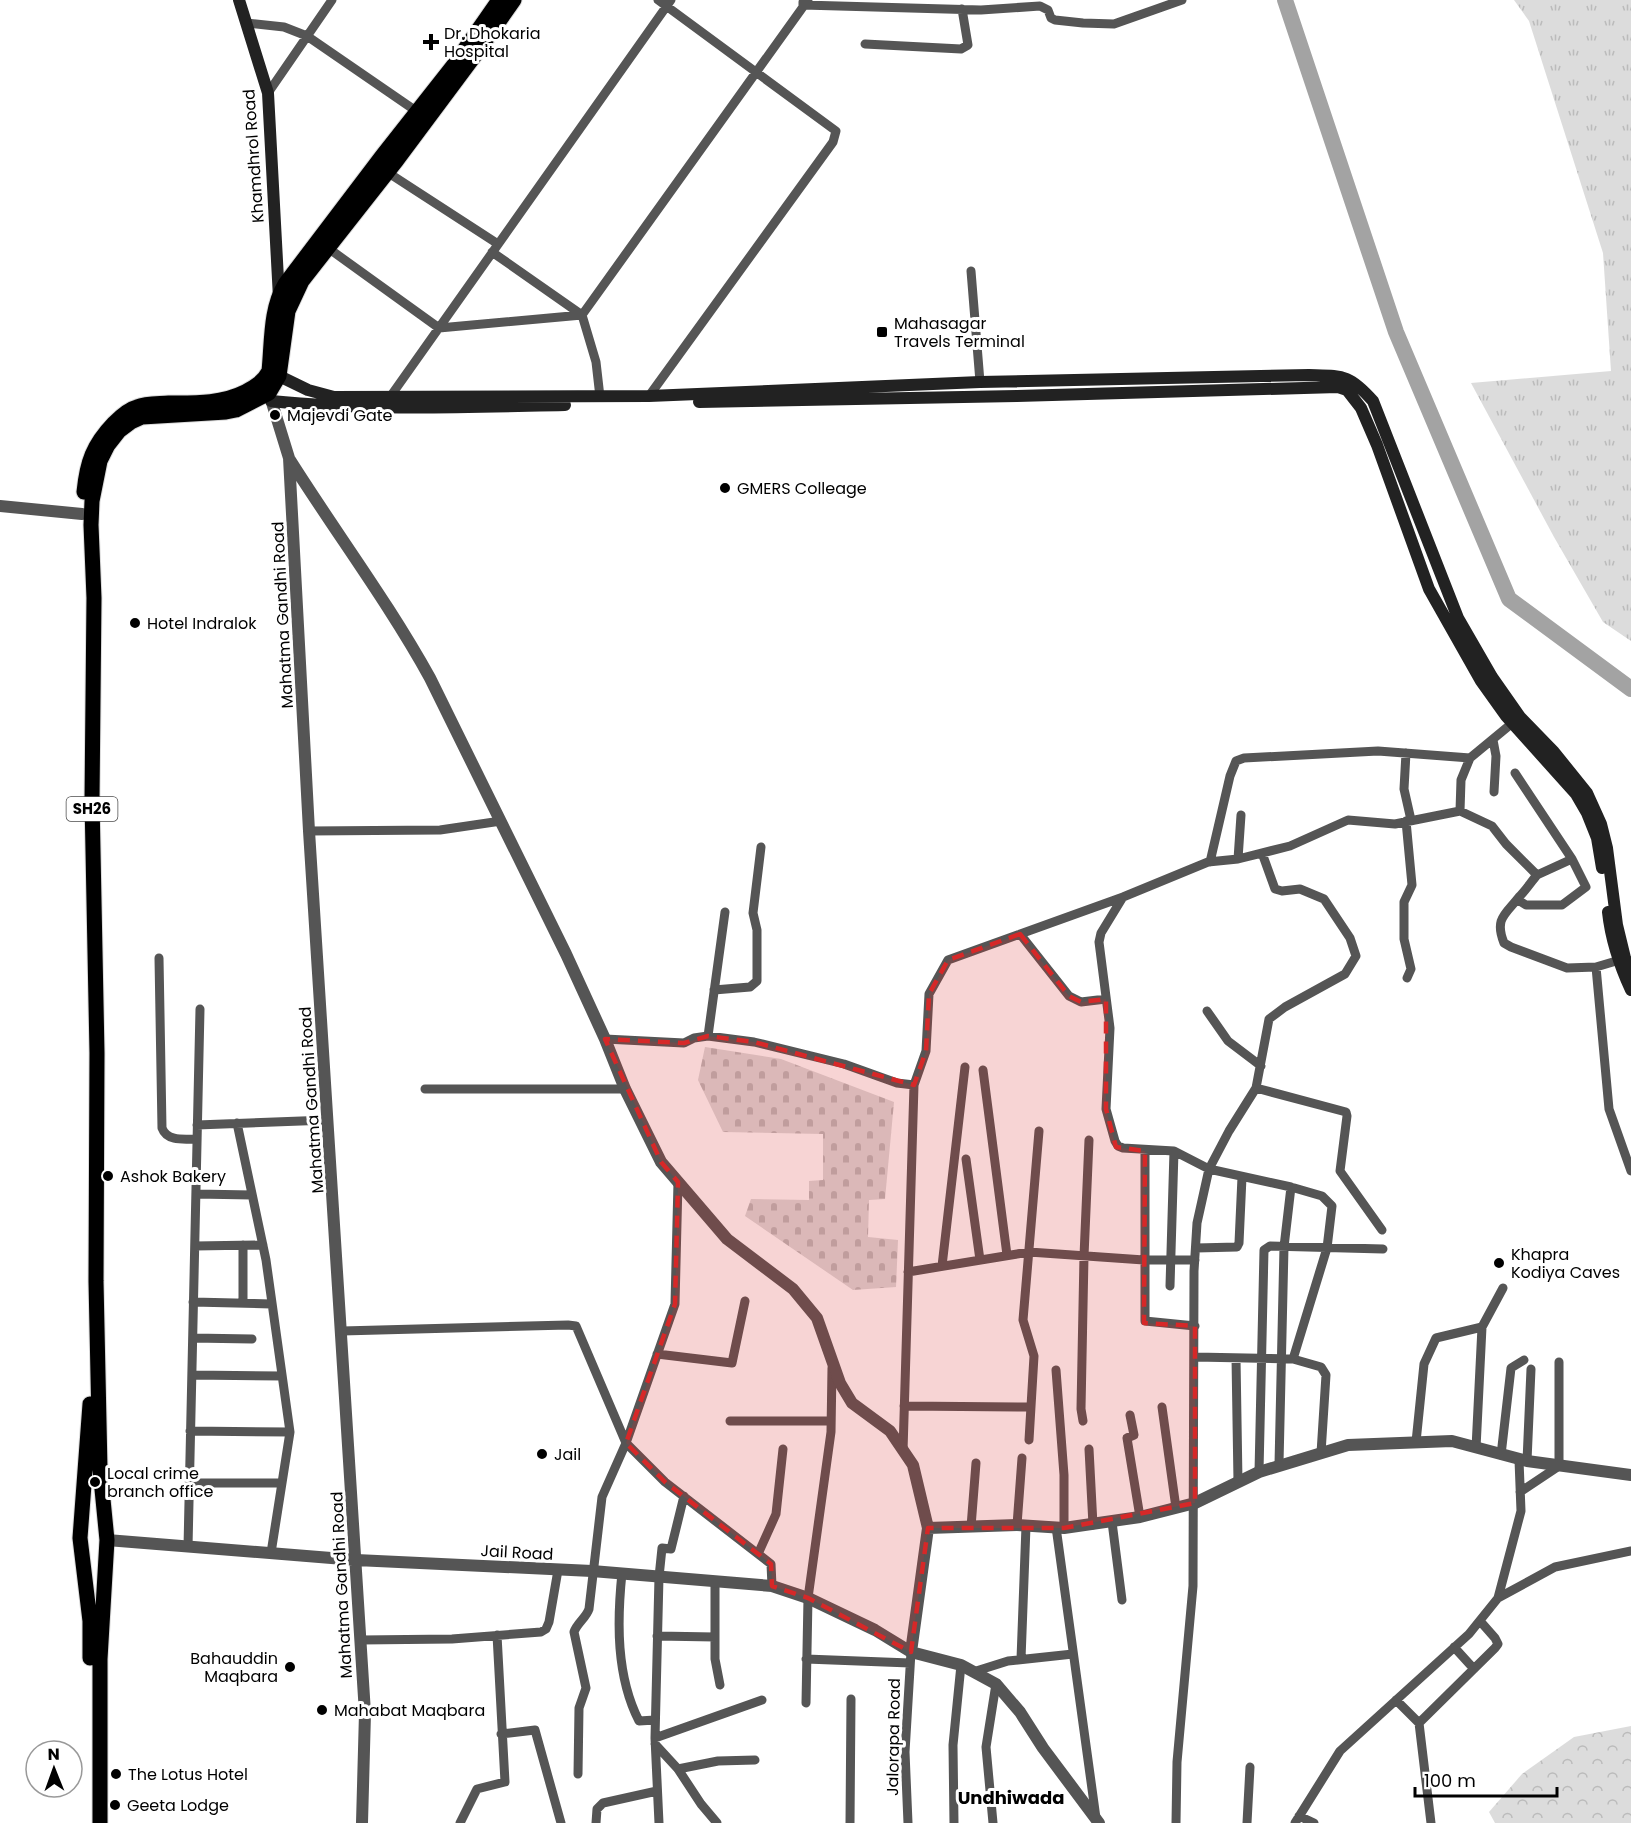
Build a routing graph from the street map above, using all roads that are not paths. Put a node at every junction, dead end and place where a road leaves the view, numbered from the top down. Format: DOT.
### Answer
graph roads {
  1 [pos="239,0"];
  2 [pos="332,0"];
  3 [pos="499,0"];
  4 [pos="514,0"];
  5 [pos="658,0"];
  6 [pos="1182,0"];
  7 [pos="804,2"];
  8 [pos="669,3"];
  9 [pos="962,9"];
  10 [pos="246,23"];
  11 [pos="307,36"];
  12 [pos="865,44"];
  13 [pos="756,71"];
  14 [pos="268,93"];
  15 [pos="422,115"];
  16 [pos="387,172"];
  17 [pos="328,248"];
  18 [pos="495,248"];
  19 [pos="971,271"];
  20 [pos="278,296"];
  21 [pos="288,311"];
  22 [pos="582,315"];
  23 [pos="439,328"];
  24 [pos="980,382"];
  25 [pos="271,384"];
  26 [pos="649,396"];
  27 [pos="390,397"];
  28 [pos="600,397"];
  29 [pos="289,458"];
  30 [pos="0,506"];
  31 [pos="82,514"];
  32 [pos="1516,720"];
  33 [pos="1493,740"];
  34 [pos="1406,753"];
  35 [pos="1470,758"];
  36 [pos="1515,772"];
  37 [pos="1494,792"];
  38 [pos="1460,811"];
  39 [pos="1241,815"];
  40 [pos="501,821"];
  41 [pos="1409,821"];
  42 [pos="309,831"];
  43 [pos="760,847"];
  44 [pos="1262,853"];
  45 [pos="1238,859"];
  46 [pos="1572,859"];
  47 [pos="1210,862"];
  48 [pos="1537,875"];
  49 [pos="1123,897"];
  50 [pos="1518,900"];
  51 [pos="725,912"];
  52 [pos="1020,934"];
  53 [pos="159,958"];
  54 [pos="1622,959"];
  55 [pos="1596,967"];
  56 [pos="1631,970"];
  57 [pos="1407,978"];
  58 [pos="714,990"];
  59 [pos="1631,990"];
  60 [pos="1106,999"];
  61 [pos="200,1009"];
  62 [pos="1207,1011"];
  63 [pos="708,1036"];
  64 [pos="605,1039"];
  65 [pos="1261,1066"];
  66 [pos="965,1067"];
  67 [pos="983,1070"];
  68 [pos="914,1085"];
  69 [pos="1257,1088"];
  70 [pos="425,1089"];
  71 [pos="625,1089"];
  72 [pos="328,1120"];
  73 [pos="237,1124"];
  74 [pos="197,1125"];
  75 [pos="1039,1131"];
  76 [pos="197,1139"];
  77 [pos="1089,1140"];
  78 [pos="1145,1151"];
  79 [pos="1174,1151"];
  80 [pos="966,1159"];
  81 [pos="1209,1169"];
  82 [pos="1631,1171"];
  83 [pos="1242,1177"];
  84 [pos="678,1182"];
  85 [pos="1291,1187"];
  86 [pos="196,1194"];
  87 [pos="252,1195"];
  88 [pos="1382,1230"];
  89 [pos="243,1245"];
  90 [pos="263,1245"];
  91 [pos="195,1246"];
  92 [pos="1284,1247"];
  93 [pos="1196,1248"];
  94 [pos="1327,1248"];
  95 [pos="1383,1249"];
  96 [pos="1029,1252"];
  97 [pos="1007,1256"];
  98 [pos="1084,1256"];
  99 [pos="980,1260"];
  100 [pos="1144,1260"];
  101 [pos="1172,1260"];
  102 [pos="1195,1260"];
  103 [pos="942,1266"];
  104 [pos="908,1272"];
  105 [pos="1170,1286"];
  106 [pos="1503,1288"];
  107 [pos="745,1301"];
  108 [pos="193,1302"];
  109 [pos="243,1303"];
  110 [pos="271,1304"];
  111 [pos="1194,1326"];
  112 [pos="1482,1328"];
  113 [pos="342,1331"];
  114 [pos="193,1338"];
  115 [pos="252,1339"];
  116 [pos="657,1354"];
  117 [pos="1195,1357"];
  118 [pos="1236,1358"];
  119 [pos="1262,1358"];
  120 [pos="1282,1359"];
  121 [pos="1293,1359"];
  122 [pos="832,1360"];
  123 [pos="1524,1360"];
  124 [pos="1559,1362"];
  125 [pos="1531,1369"];
  126 [pos="1056,1370"];
  127 [pos="192,1376"];
  128 [pos="282,1376"];
  129 [pos="904,1407"];
  130 [pos="1031,1407"];
  131 [pos="1162,1407"];
  132 [pos="1130,1415"];
  133 [pos="730,1421"];
  134 [pos="831,1421"];
  135 [pos="1083,1421"];
  136 [pos="190,1431"];
  137 [pos="290,1432"];
  138 [pos="1029,1440"];
  139 [pos="1416,1442"];
  140 [pos="626,1443"];
  141 [pos="1476,1448"];
  142 [pos="783,1449"];
  143 [pos="1089,1449"];
  144 [pos="903,1451"];
  145 [pos="1321,1453"];
  146 [pos="1502,1455"];
  147 [pos="1022,1458"];
  148 [pos="1523,1460"];
  149 [pos="976,1463"];
  150 [pos="1279,1464"];
  151 [pos="1559,1466"];
  152 [pos="1259,1472"];
  153 [pos="1631,1475"];
  154 [pos="1238,1482"];
  155 [pos="189,1483"];
  156 [pos="282,1483"];
  157 [pos="1520,1492"];
  158 [pos="684,1496"];
  159 [pos="1195,1503"];
  160 [pos="1176,1508"];
  161 [pos="82,1517"];
  162 [pos="105,1517"];
  163 [pos="1140,1517"];
  164 [pos="1112,1522"];
  165 [pos="1022,1525"];
  166 [pos="1092,1525"];
  167 [pos="971,1527"];
  168 [pos="928,1528"];
  169 [pos="1060,1528"];
  170 [pos="107,1540"];
  171 [pos="188,1547"];
  172 [pos="1631,1551"];
  173 [pos="271,1553"];
  174 [pos="758,1554"];
  175 [pos="357,1560"];
  176 [pos="558,1570"];
  177 [pos="592,1571"];
  178 [pos="622,1573"];
  179 [pos="658,1576"];
  180 [pos="85,1579"];
  181 [pos="104,1580"];
  182 [pos="715,1581"];
  183 [pos="772,1586"];
  184 [pos="808,1598"];
  185 [pos="1498,1598"];
  186 [pos="1122,1600"];
  187 [pos="1480,1621"];
  188 [pos="497,1635"];
  189 [pos="657,1636"];
  190 [pos="715,1637"];
  191 [pos="361,1640"];
  192 [pos="1454,1647"];
  193 [pos="1073,1654"];
  194 [pos="911,1658"];
  195 [pos="806,1659"];
  196 [pos="1021,1659"];
  197 [pos="961,1665"];
  198 [pos="1474,1669"];
  199 [pos="973,1672"];
  200 [pos="996,1684"];
  201 [pos="720,1685"];
  202 [pos="850,1699"];
  203 [pos="762,1700"];
  204 [pos="1396,1700"];
  205 [pos="806,1703"];
  206 [pos="655,1720"];
  207 [pos="1419,1723"];
  208 [pos="501,1734"];
  209 [pos="655,1741"];
  210 [pos="755,1760"];
  211 [pos="1250,1767"];
  212 [pos="678,1769"];
  213 [pos="578,1774"];
  214 [pos="657,1791"];
  215 [pos="1297,1819"];
  216 [pos="1098,1820"];
  217 [pos="92,1823"];
  218 [pos="100,1823"];
  219 [pos="362,1823"];
  220 [pos="460,1823"];
  221 [pos="561,1823"];
  222 [pos="596,1823"];
  223 [pos="659,1823"];
  224 [pos="717,1823"];
  225 [pos="850,1823"];
  226 [pos="908,1823"];
  227 [pos="954,1823"];
  228 [pos="993,1823"];
  229 [pos="1176,1823"];
  230 [pos="1247,1823"];
  231 [pos="1314,1823"];
  232 [pos="1431,1823"];
  1 -- 10 [label="main road, Khamdhrol Road"];
  2 -- 11 [label="street"];
  3 -- 15 [label="main road"];
  4 -- 15 [label="main road"];
  5 -- 8 [label="street"];
  6 -- 9 [label="street"];
  7 -- 9 [label="street"];
  7 -- 13 [label="street"];
  8 -- 13 [label="street"];
  8 -- 18 [label="street"];
  9 -- 12 [label="street"];
  10 -- 11 [label="street"];
  10 -- 14 [label="main road, Khamdhrol Road"];
  11 -- 14 [label="street"];
  11 -- 15 [label="street"];
  13 -- 22 [label="street"];
  13 -- 26 [label="street"];
  14 -- 20 [label="main road, Khamdhrol Road"];
  15 -- 16 [label="main road"];
  15 -- 20 [label="main road"];
  16 -- 17 [label="main road"];
  16 -- 18 [label="street"];
  17 -- 21 [label="main road"];
  17 -- 23 [label="street"];
  18 -- 22 [label="street"];
  18 -- 23 [label="street"];
  19 -- 24 [label="street"];
  20 -- 21 [label="main road"];
  20 -- 25 [label="main road"];
  21 -- 25 [label="main road"];
  22 -- 23 [label="street"];
  22 -- 28 [label="street"];
  23 -- 27 [label="street"];
  24 -- 26 [label="main road"];
  24 -- 32 [label="main road"];
  25 -- 27 [label="main road"];
  25 -- 29 [label="street, Mahatma Gandhi Road"];
  25 -- 31 [label="main road, SH26"];
  25 -- 32 [label="main road"];
  25 -- 162 [label="main road, SH26"];
  26 -- 28 [label="main road"];
  27 -- 28 [label="main road"];
  29 -- 40 [label="street"];
  29 -- 42 [label="street, Mahatma Gandhi Road"];
  30 -- 31 [label="street"];
  31 -- 161 [label="main road, SH26"];
  32 -- 33 [label="street"];
  32 -- 54 [label="main road"];
  33 -- 35 [label="street"];
  33 -- 37 [label="street"];
  34 -- 35 [label="street"];
  34 -- 41 [label="street"];
  34 -- 47 [label="street"];
  35 -- 38 [label="street"];
  36 -- 46 [label="street"];
  38 -- 41 [label="street"];
  38 -- 48 [label="street"];
  39 -- 45 [label="street"];
  40 -- 42 [label="street"];
  40 -- 64 [label="street"];
  41 -- 44 [label="street"];
  41 -- 57 [label="street"];
  42 -- 72 [label="street, Mahatma Gandhi Road"];
  43 -- 58 [label="street"];
  44 -- 45 [label="street"];
  44 -- 65 [label="street"];
  45 -- 47 [label="street"];
  46 -- 48 [label="street"];
  46 -- 50 [label="street"];
  47 -- 49 [label="street"];
  48 -- 50 [label="street"];
  49 -- 52 [label="street"];
  49 -- 60 [label="street"];
  50 -- 55 [label="street"];
  51 -- 58 [label="street"];
  52 -- 60 [label="street"];
  52 -- 68 [label="street"];
  53 -- 76 [label="street"];
  54 -- 55 [label="street"];
  54 -- 56 [label="main road"];
  54 -- 59 [label="main road"];
  55 -- 82 [label="street"];
  58 -- 63 [label="street"];
  60 -- 78 [label="street"];
  61 -- 74 [label="street"];
  62 -- 65 [label="street"];
  63 -- 64 [label="street"];
  63 -- 68 [label="street"];
  64 -- 71 [label="street"];
  65 -- 69 [label="street"];
  66 -- 103 [label="street"];
  67 -- 97 [label="street"];
  68 -- 104 [label="street"];
  69 -- 81 [label="street"];
  69 -- 88 [label="street"];
  70 -- 71 [label="street"];
  71 -- 84 [label="street"];
  72 -- 73 [label="street"];
  72 -- 113 [label="street, Mahatma Gandhi Road"];
  73 -- 74 [label="street"];
  73 -- 87 [label="street"];
  74 -- 76 [label="street"];
  75 -- 96 [label="street"];
  76 -- 86 [label="street"];
  77 -- 98 [label="street"];
  78 -- 79 [label="street"];
  78 -- 100 [label="street"];
  79 -- 81 [label="street"];
  79 -- 101 [label="street"];
  80 -- 99 [label="street"];
  81 -- 83 [label="street"];
  81 -- 93 [label="street"];
  83 -- 85 [label="street"];
  83 -- 93 [label="street"];
  84 -- 116 [label="street"];
  84 -- 122 [label="street"];
  85 -- 92 [label="street"];
  85 -- 94 [label="street"];
  86 -- 87 [label="street"];
  86 -- 91 [label="street"];
  87 -- 90 [label="street"];
  89 -- 90 [label="street"];
  89 -- 91 [label="street"];
  89 -- 109 [label="street"];
  90 -- 110 [label="street"];
  91 -- 108 [label="street"];
  92 -- 94 [label="street"];
  92 -- 119 [label="street"];
  92 -- 120 [label="street"];
  93 -- 102 [label="street"];
  94 -- 95 [label="street"];
  94 -- 121 [label="street"];
  96 -- 97 [label="street"];
  96 -- 98 [label="street"];
  96 -- 130 [label="street"];
  97 -- 99 [label="street"];
  98 -- 100 [label="street"];
  98 -- 135 [label="street"];
  99 -- 103 [label="street"];
  100 -- 101 [label="street"];
  100 -- 111 [label="street"];
  101 -- 102 [label="street"];
  101 -- 105 [label="street"];
  102 -- 111 [label="street"];
  103 -- 104 [label="street"];
  104 -- 129 [label="street"];
  106 -- 112 [label="street"];
  107 -- 116 [label="street"];
  108 -- 109 [label="street"];
  108 -- 114 [label="street"];
  109 -- 110 [label="street"];
  110 -- 128 [label="street"];
  111 -- 117 [label="street"];
  112 -- 139 [label="street"];
  112 -- 141 [label="street"];
  113 -- 140 [label="street"];
  113 -- 175 [label="street, Mahatma Gandhi Road"];
  114 -- 115 [label="street"];
  114 -- 127 [label="street"];
  116 -- 140 [label="street"];
  117 -- 118 [label="street"];
  117 -- 159 [label="street"];
  118 -- 119 [label="street"];
  118 -- 154 [label="street"];
  119 -- 120 [label="street"];
  119 -- 152 [label="street"];
  120 -- 121 [label="street"];
  120 -- 150 [label="street"];
  121 -- 145 [label="street"];
  122 -- 134 [label="street"];
  122 -- 144 [label="street"];
  123 -- 146 [label="street"];
  124 -- 151 [label="street"];
  125 -- 148 [label="street"];
  126 -- 169 [label="street"];
  127 -- 128 [label="street"];
  127 -- 136 [label="street"];
  128 -- 137 [label="street"];
  129 -- 130 [label="street"];
  129 -- 144 [label="street"];
  130 -- 138 [label="street"];
  131 -- 160 [label="street"];
  132 -- 163 [label="street"];
  133 -- 134 [label="street"];
  134 -- 184 [label="street"];
  136 -- 137 [label="street"];
  136 -- 155 [label="street"];
  137 -- 156 [label="street"];
  139 -- 141 [label="street"];
  139 -- 145 [label="street"];
  140 -- 158 [label="street"];
  140 -- 177 [label="street"];
  141 -- 146 [label="street"];
  142 -- 174 [label="street"];
  143 -- 166 [label="street"];
  144 -- 168 [label="street"];
  145 -- 150 [label="street"];
  146 -- 148 [label="street"];
  147 -- 165 [label="street"];
  148 -- 151 [label="street"];
  148 -- 157 [label="street"];
  149 -- 167 [label="street"];
  150 -- 152 [label="street"];
  151 -- 153 [label="street"];
  151 -- 157 [label="street"];
  152 -- 154 [label="street"];
  154 -- 159 [label="street"];
  155 -- 156 [label="street"];
  155 -- 171 [label="street"];
  156 -- 173 [label="street"];
  157 -- 185 [label="street"];
  158 -- 174 [label="street"];
  158 -- 179 [label="street"];
  159 -- 160 [label="street"];
  159 -- 229 [label="street"];
  160 -- 163 [label="street"];
  161 -- 162 [label="main road"];
  161 -- 180 [label="main road, SH26"];
  162 -- 170 [label="main road, SH26"];
  163 -- 164 [label="street"];
  164 -- 166 [label="street"];
  164 -- 186 [label="street"];
  165 -- 167 [label="street"];
  165 -- 169 [label="street"];
  165 -- 196 [label="street"];
  166 -- 169 [label="street"];
  167 -- 168 [label="street"];
  168 -- 194 [label="street"];
  169 -- 193 [label="street"];
  170 -- 171 [label="street, Jail Road"];
  170 -- 181 [label="main road, SH26"];
  171 -- 173 [label="street, Jail Road"];
  172 -- 185 [label="street"];
  173 -- 175 [label="street, Jail Road"];
  174 -- 183 [label="street"];
  175 -- 176 [label="street, Jail Road"];
  175 -- 191 [label="street, Mahatma Gandhi Road"];
  176 -- 177 [label="street, Jail Road"];
  176 -- 188 [label="street"];
  177 -- 178 [label="street, Jail Road"];
  177 -- 213 [label="street"];
  178 -- 179 [label="street, Jail Road"];
  178 -- 206 [label="street"];
  179 -- 182 [label="street, Jail Road"];
  179 -- 189 [label="street"];
  180 -- 181 [label="main road"];
  180 -- 217 [label="main road, SH26"];
  181 -- 218 [label="main road, SH26"];
  182 -- 183 [label="street, Jail Road"];
  182 -- 190 [label="street"];
  183 -- 184 [label="street, Jail Road"];
  184 -- 194 [label="street, Jail Road"];
  184 -- 195 [label="street"];
  185 -- 187 [label="street"];
  187 -- 192 [label="street"];
  187 -- 198 [label="street"];
  188 -- 191 [label="street"];
  188 -- 208 [label="street"];
  189 -- 190 [label="street"];
  189 -- 206 [label="street"];
  190 -- 201 [label="street"];
  191 -- 219 [label="street, Mahatma Gandhi Road"];
  192 -- 198 [label="street"];
  192 -- 204 [label="street"];
  193 -- 196 [label="street"];
  193 -- 216 [label="street"];
  194 -- 195 [label="street"];
  194 -- 197 [label="street, Jail Road"];
  194 -- 226 [label="street, Jalorapa Road"];
  195 -- 205 [label="street"];
  196 -- 199 [label="street"];
  197 -- 199 [label="street, Jail Road"];
  197 -- 227 [label="street"];
  198 -- 207 [label="street"];
  199 -- 200 [label="street, Jail Road"];
  200 -- 216 [label="street"];
  200 -- 228 [label="street"];
  202 -- 225 [label="street"];
  203 -- 209 [label="street"];
  204 -- 207 [label="street"];
  204 -- 215 [label="street"];
  206 -- 209 [label="street"];
  207 -- 232 [label="street"];
  208 -- 220 [label="street"];
  208 -- 221 [label="street"];
  209 -- 212 [label="street"];
  209 -- 214 [label="street"];
  210 -- 212 [label="street"];
  211 -- 230 [label="street"];
  212 -- 224 [label="street"];
  214 -- 222 [label="street"];
  214 -- 223 [label="street"];
  215 -- 231 [label="street"];
}
